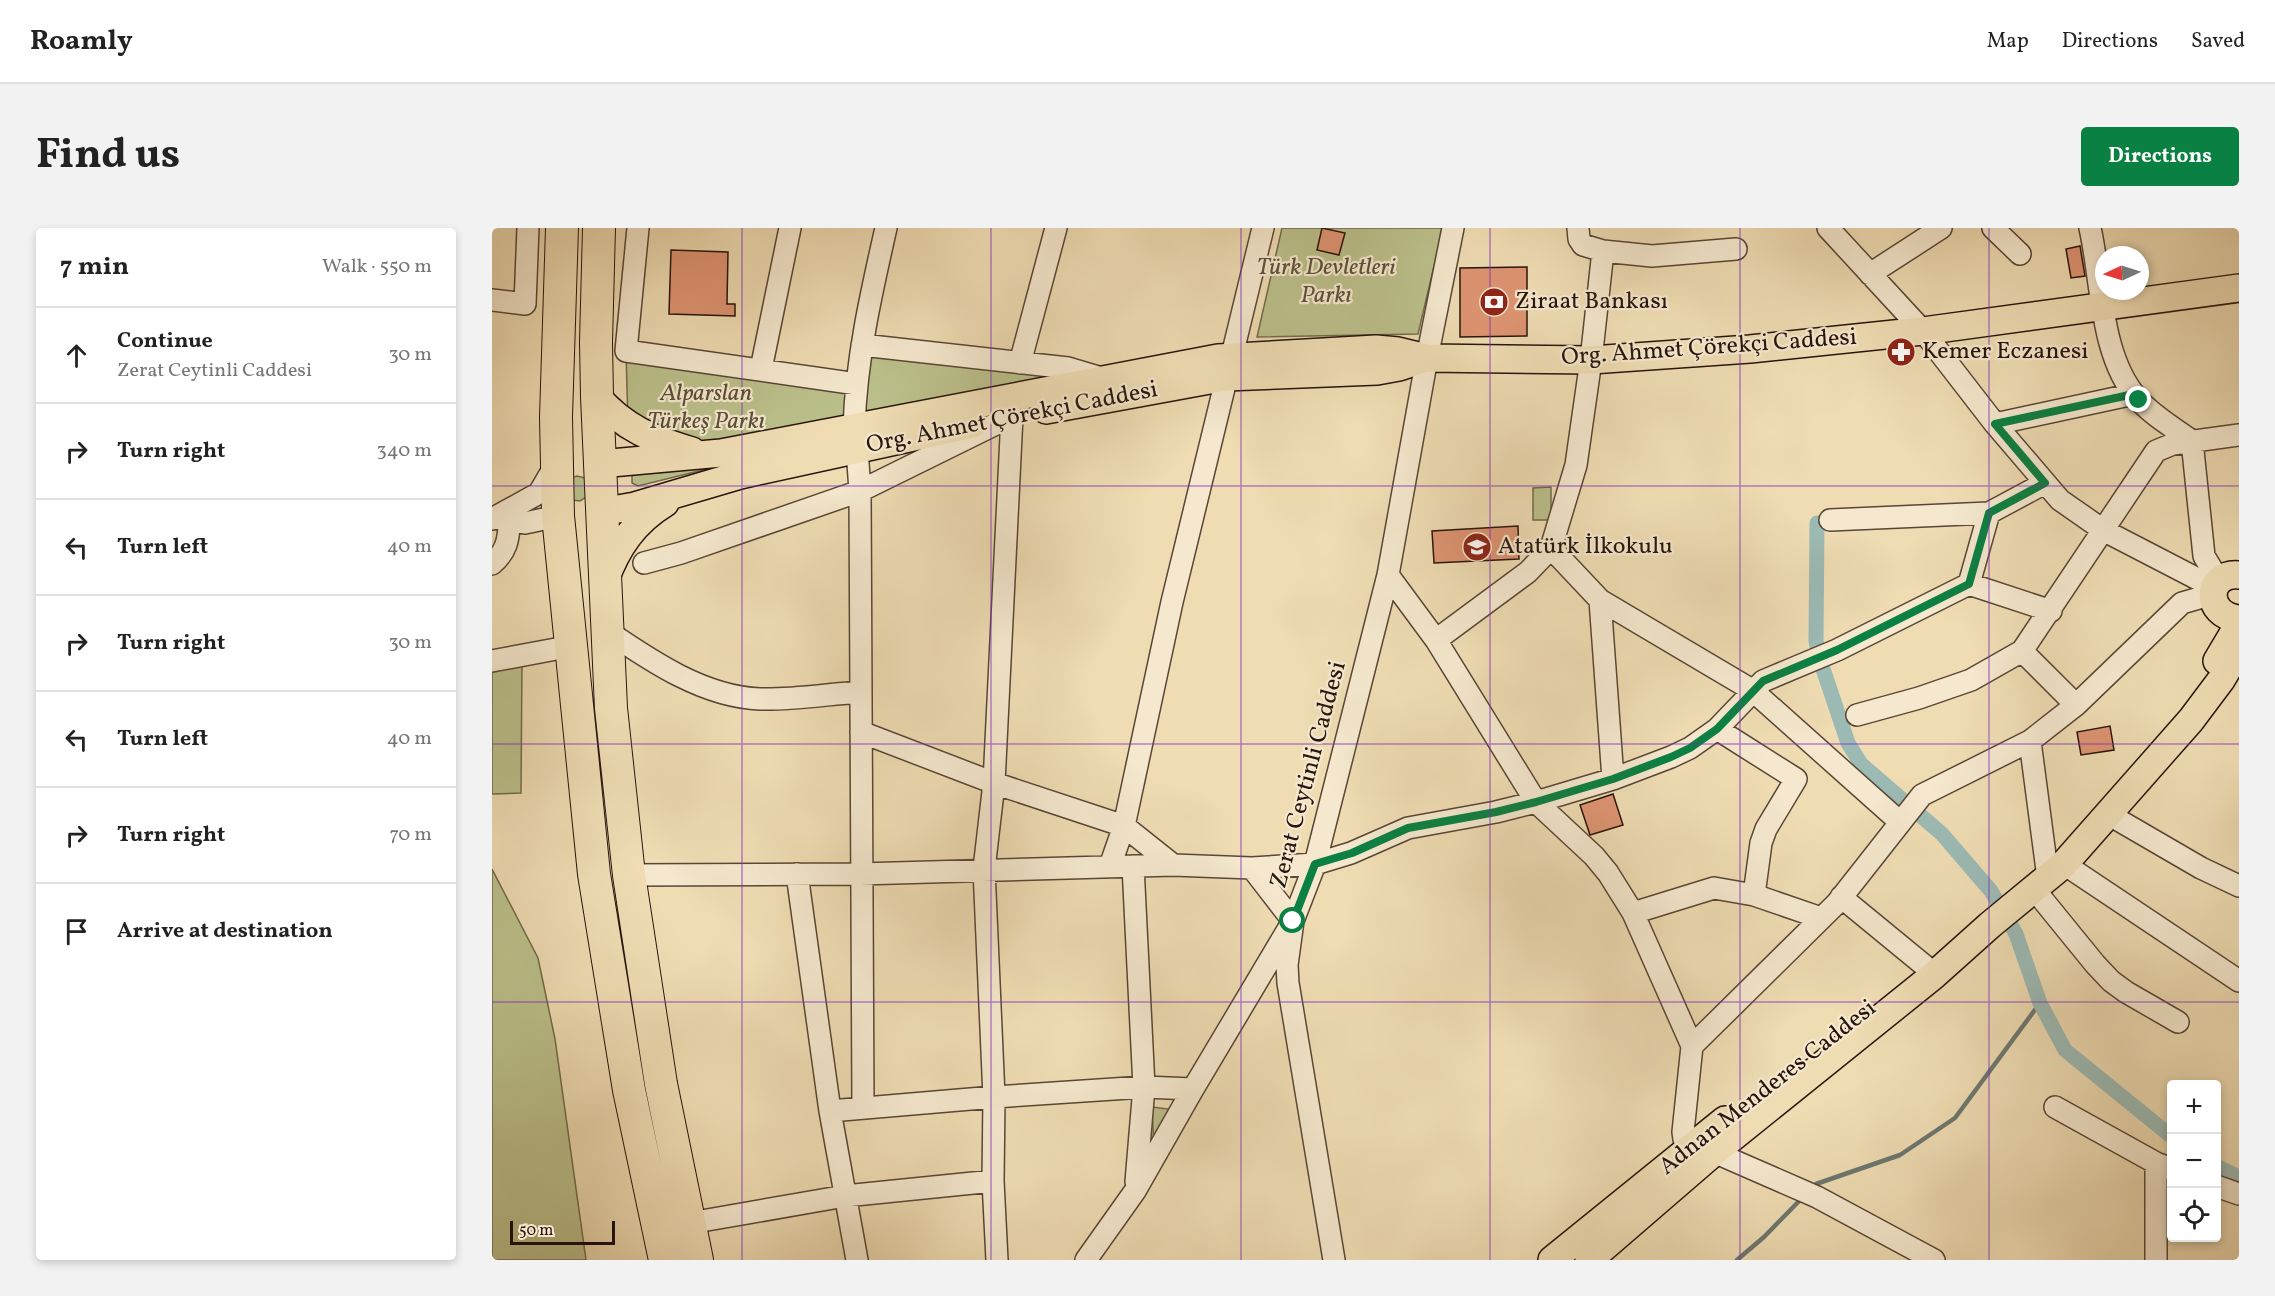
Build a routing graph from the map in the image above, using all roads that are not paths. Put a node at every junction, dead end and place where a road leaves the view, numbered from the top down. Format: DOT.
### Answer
graph roads {
  1 [pos="528,228"];
  2 [pos="562,228"];
  3 [pos="599,228"];
  4 [pos="638,228"];
  5 [pos="790,228"];
  6 [pos="886,228"];
  7 [pos="1056,228"];
  8 [pos="1263,228"];
  9 [pos="1453,228"];
  10 [pos="1578,228"];
  11 [pos="1828,228"];
  12 [pos="1941,228"];
  13 [pos="1993,228"];
  14 [pos="2090,228"];
  15 [pos="1736,249"];
  16 [pos="1604,251"];
  17 [pos="2020,254"];
  18 [pos="1870,274"];
  19 [pos="2239,288"];
  20 [pos="492,300"];
  21 [pos="2104,307"];
  22 [pos="1923,331"];
  23 [pos="862,345"];
  24 [pos="1427,358"];
  25 [pos="1592,360"];
  26 [pos="1020,363"];
  27 [pos="1228,367"];
  28 [pos="761,369"];
  29 [pos="857,384"];
  30 [pos="1106,389"];
  31 [pos="2134,394"];
  32 [pos="597,397"];
  33 [pos="1012,416"];
  34 [pos="1995,424"];
  35 [pos="2237,433"];
  36 [pos="855,438"];
  37 [pos="2192,441"];
  38 [pos="705,455"];
  39 [pos="600,464"];
  40 [pos="556,468"];
  41 [pos="2045,483"];
  42 [pos="701,486"];
  43 [pos="860,491"];
  44 [pos="601,512"];
  45 [pos="1989,513"];
  46 [pos="558,516"];
  47 [pos="499,520"];
  48 [pos="1830,520"];
  49 [pos="2103,530"];
  50 [pos="1551,548"];
  51 [pos="644,563"];
  52 [pos="492,564"];
  53 [pos="1388,575"];
  54 [pos="2214,579"];
  55 [pos="605,581"];
  56 [pos="1969,584"];
  57 [pos="1600,600"];
  58 [pos="2051,611"];
  59 [pos="2236,628"];
  60 [pos="607,631"];
  61 [pos="1436,640"];
  62 [pos="572,646"];
  63 [pos="2022,651"];
  64 [pos="492,661"];
  65 [pos="1752,690"];
  66 [pos="861,692"];
  67 [pos="2076,705"];
  68 [pos="1857,715"];
  69 [pos="1717,729"];
  70 [pos="861,732"];
  71 [pos="2030,741"];
  72 [pos="1613,779"];
  73 [pos="994,783"];
  74 [pos="1536,802"];
  75 [pos="2108,814"];
  76 [pos="1900,822"];
  77 [pos="1124,826"];
  78 [pos="1315,864"];
  79 [pos="1173,865"];
  80 [pos="1110,866"];
  81 [pos="1133,866"];
  82 [pos="1252,868"];
  83 [pos="984,869"];
  84 [pos="797,874"];
  85 [pos="860,874"];
  86 [pos="629,875"];
  87 [pos="2041,883"];
  88 [pos="2239,886"];
  89 [pos="1754,895"];
  90 [pos="1841,897"];
  91 [pos="1633,913"];
  92 [pos="1821,918"];
  93 [pos="1293,921"];
  94 [pos="1990,925"];
  95 [pos="1925,966"];
  96 [pos="2239,981"];
  97 [pos="2178,1022"];
  98 [pos="1692,1046"];
  99 [pos="1144,1087"];
  100 [pos="1193,1089"];
  101 [pos="994,1097"];
  102 [pos="2055,1107"];
  103 [pos="863,1108"];
  104 [pos="830,1111"];
  105 [pos="1703,1149"];
  106 [pos="2164,1166"];
  107 [pos="993,1181"];
  108 [pos="2221,1187"];
  109 [pos="1135,1191"];
  110 [pos="2239,1194"];
  111 [pos="845,1196"];
  112 [pos="690,1223"];
  113 [pos="665,1260"];
  114 [pos="697,1260"];
  115 [pos="857,1260"];
  116 [pos="997,1260"];
  117 [pos="1086,1260"];
  118 [pos="1334,1260"];
  119 [pos="1552,1260"];
  120 [pos="1589,1260"];
  121 [pos="1934,1260"];
  122 [pos="2156,1260"];
  1 -- 20 [label="street"];
  2 -- 40 [label="highway"];
  3 -- 32 [label="highway"];
  4 -- 28 [label="street"];
  5 -- 28 [label="street"];
  6 -- 23 [label="street"];
  7 -- 26 [label="street"];
  8 -- 27 [label="street"];
  9 -- 24 [label="street, Zerat Ceytinli Caddesi"];
  10 -- 16 [label="street"];
  11 -- 18 [label="street"];
  12 -- 18 [label="street"];
  13 -- 17 [label="street"];
  14 -- 21 [label="street"];
  15 -- 16 [label="street"];
  16 -- 25 [label="street"];
  18 -- 22 [label="street"];
  19 -- 21 [label="main road, Org. Ahmet Çörekçi Caddesi"];
  21 -- 22 [label="main road, Org. Ahmet Çörekçi Caddesi"];
  21 -- 31 [label="street"];
  22 -- 25 [label="main road, Org. Ahmet Çörekçi Caddesi"];
  22 -- 34 [label="street"];
  23 -- 26 [label="street"];
  23 -- 29 [label="street"];
  24 -- 25 [label="main road, Org. Ahmet Çörekçi Caddesi"];
  24 -- 27 [label="main road, Org. Ahmet Çörekçi Caddesi"];
  24 -- 53 [label="street, Zerat Ceytinli Caddesi"];
  25 -- 50 [label="street"];
  26 -- 30 [label="street"];
  27 -- 30 [label="main road, Org. Ahmet Çörekçi Caddesi"];
  27 -- 77 [label="street"];
  28 -- 29 [label="street"];
  29 -- 36 [label="street"];
  30 -- 33 [label="main road, Org. Ahmet Çörekçi Caddesi"];
  30 -- 36 [label="main road, Org. Ahmet Çörekçi Caddesi"];
  31 -- 34 [label="street"];
  31 -- 37 [label="street"];
  32 -- 38 [label="main road, Org. Ahmet Çörekçi Caddesi"];
  32 -- 39 [label="highway"];
  33 -- 36 [label="main road, Org. Ahmet Çörekçi Caddesi"];
  33 -- 43 [label="street"];
  33 -- 73 [label="street"];
  34 -- 41 [label="street"];
  35 -- 37 [label="street"];
  36 -- 38 [label="main road, Org. Ahmet Çörekçi Caddesi"];
  36 -- 42 [label="main road, Org. Ahmet Çörekçi Caddesi"];
  36 -- 43 [label="street"];
  37 -- 49 [label="street"];
  37 -- 54 [label="street"];
  38 -- 39 [label="main road, Org. Ahmet Çörekçi Caddesi"];
  39 -- 40 [label="highway"];
  39 -- 44 [label="highway"];
  40 -- 46 [label="highway"];
  40 -- 47 [label="street"];
  41 -- 45 [label="street"];
  41 -- 49 [label="street"];
  42 -- 44 [label="main road, Org. Ahmet Çörekçi Caddesi"];
  42 -- 55 [label="main road"];
  43 -- 51 [label="street"];
  43 -- 66 [label="street"];
  44 -- 46 [label="highway"];
  44 -- 55 [label="highway"];
  45 -- 48 [label="street"];
  45 -- 56 [label="street"];
  46 -- 47 [label="street"];
  46 -- 62 [label="highway"];
  47 -- 52 [label="street"];
  49 -- 54 [label="street"];
  49 -- 58 [label="street"];
  50 -- 57 [label="street"];
  50 -- 61 [label="street"];
  53 -- 61 [label="street"];
  53 -- 78 [label="street, Zerat Ceytinli Caddesi"];
  54 -- 59 [label="main road"];
  54 -- 67 [label="street"];
  55 -- 60 [label="highway"];
  56 -- 58 [label="street"];
  56 -- 65 [label="street"];
  57 -- 65 [label="street"];
  57 -- 72 [label="street"];
  58 -- 63 [label="street"];
  59 -- 75 [label="main road, Adnan Menderes Caddesi"];
  60 -- 66 [label="street"];
  60 -- 86 [label="highway"];
  61 -- 74 [label="street"];
  62 -- 64 [label="street"];
  62 -- 113 [label="highway"];
  63 -- 67 [label="street"];
  63 -- 68 [label="street"];
  65 -- 69 [label="street"];
  65 -- 76 [label="street"];
  66 -- 70 [label="street"];
  67 -- 71 [label="street"];
  69 -- 72 [label="street"];
  69 -- 89 [label="street"];
  70 -- 73 [label="street"];
  70 -- 85 [label="street"];
  71 -- 76 [label="street"];
  71 -- 87 [label="street"];
  72 -- 74 [label="street"];
  73 -- 77 [label="street"];
  73 -- 83 [label="street"];
  74 -- 78 [label="street"];
  74 -- 91 [label="street"];
  75 -- 87 [label="main road, Adnan Menderes Caddesi"];
  75 -- 88 [label="street"];
  76 -- 90 [label="street"];
  77 -- 79 [label="street"];
  77 -- 80 [label="street"];
  78 -- 82 [label="street"];
  78 -- 93 [label="street, Zerat Ceytinli Caddesi"];
  79 -- 81 [label="street"];
  79 -- 82 [label="street"];
  80 -- 81 [label="street"];
  80 -- 83 [label="street"];
  81 -- 99 [label="street"];
  82 -- 93 [label="street"];
  83 -- 85 [label="street"];
  83 -- 101 [label="street"];
  84 -- 85 [label="street"];
  84 -- 86 [label="street"];
  84 -- 104 [label="street"];
  85 -- 103 [label="street"];
  86 -- 112 [label="highway"];
  87 -- 94 [label="main road, Adnan Menderes Caddesi"];
  87 -- 96 [label="street"];
  87 -- 97 [label="street"];
  89 -- 91 [label="street"];
  89 -- 92 [label="street"];
  90 -- 92 [label="street"];
  90 -- 95 [label="street"];
  91 -- 98 [label="street"];
  92 -- 98 [label="street"];
  93 -- 100 [label="street, Zerat Ceytinli Caddesi"];
  93 -- 118 [label="street"];
  94 -- 95 [label="main road, Adnan Menderes Caddesi"];
  94 -- 105 [label="main road, Adnan Menderes Caddesi"];
  95 -- 105 [label="main road, Adnan Menderes Caddesi"];
  98 -- 105 [label="street"];
  99 -- 100 [label="street"];
  99 -- 101 [label="street"];
  99 -- 109 [label="street"];
  100 -- 109 [label="street, Zerat Ceytinli Caddesi"];
  101 -- 103 [label="street"];
  101 -- 107 [label="street"];
  102 -- 106 [label="street"];
  103 -- 104 [label="street"];
  104 -- 111 [label="street"];
  105 -- 119 [label="main road, Adnan Menderes Caddesi"];
  105 -- 120 [label="main road, Adnan Menderes Caddesi"];
  105 -- 121 [label="street"];
  106 -- 122 [label="street"];
  107 -- 111 [label="street"];
  107 -- 116 [label="street"];
  108 -- 110 [label="street"];
  109 -- 117 [label="street, Zerat Ceytinli Caddesi"];
  111 -- 112 [label="street"];
  111 -- 115 [label="street"];
  112 -- 114 [label="highway"];
}
